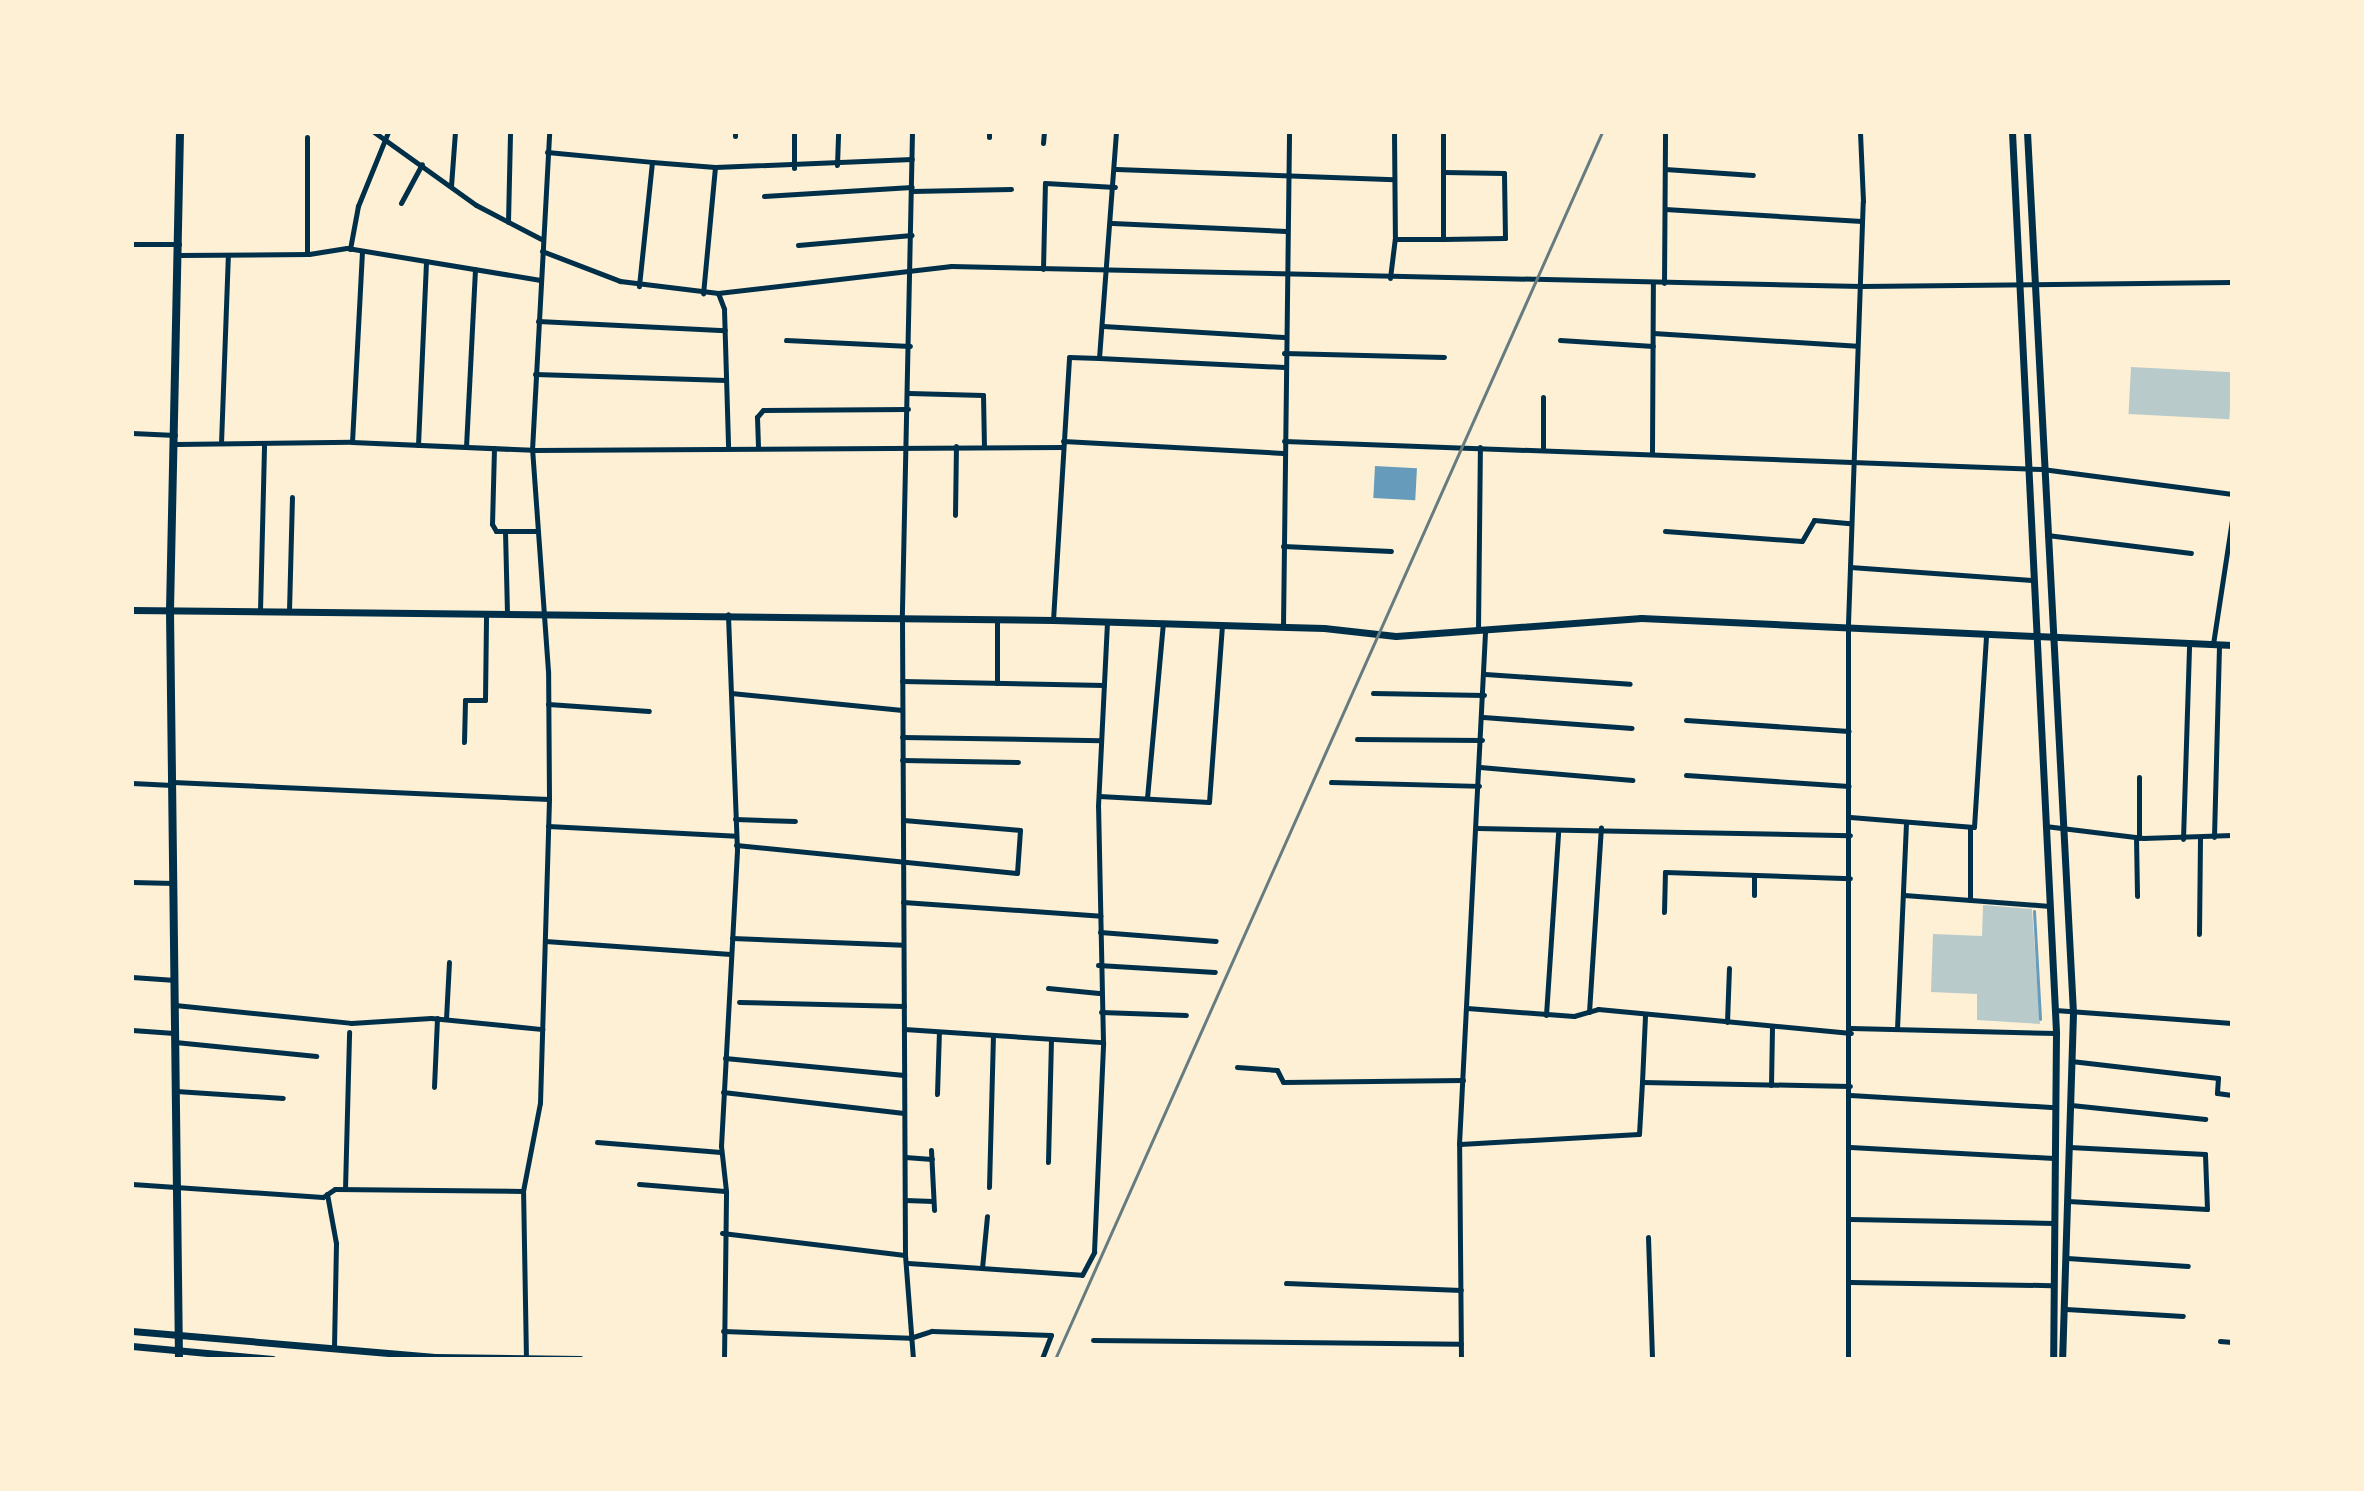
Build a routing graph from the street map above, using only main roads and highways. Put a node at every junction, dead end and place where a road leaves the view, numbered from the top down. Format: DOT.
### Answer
graph roads {
  1 [pos="180,132"];
  2 [pos="179,1355"];
  1 -- 2 [label="main road"];
}
